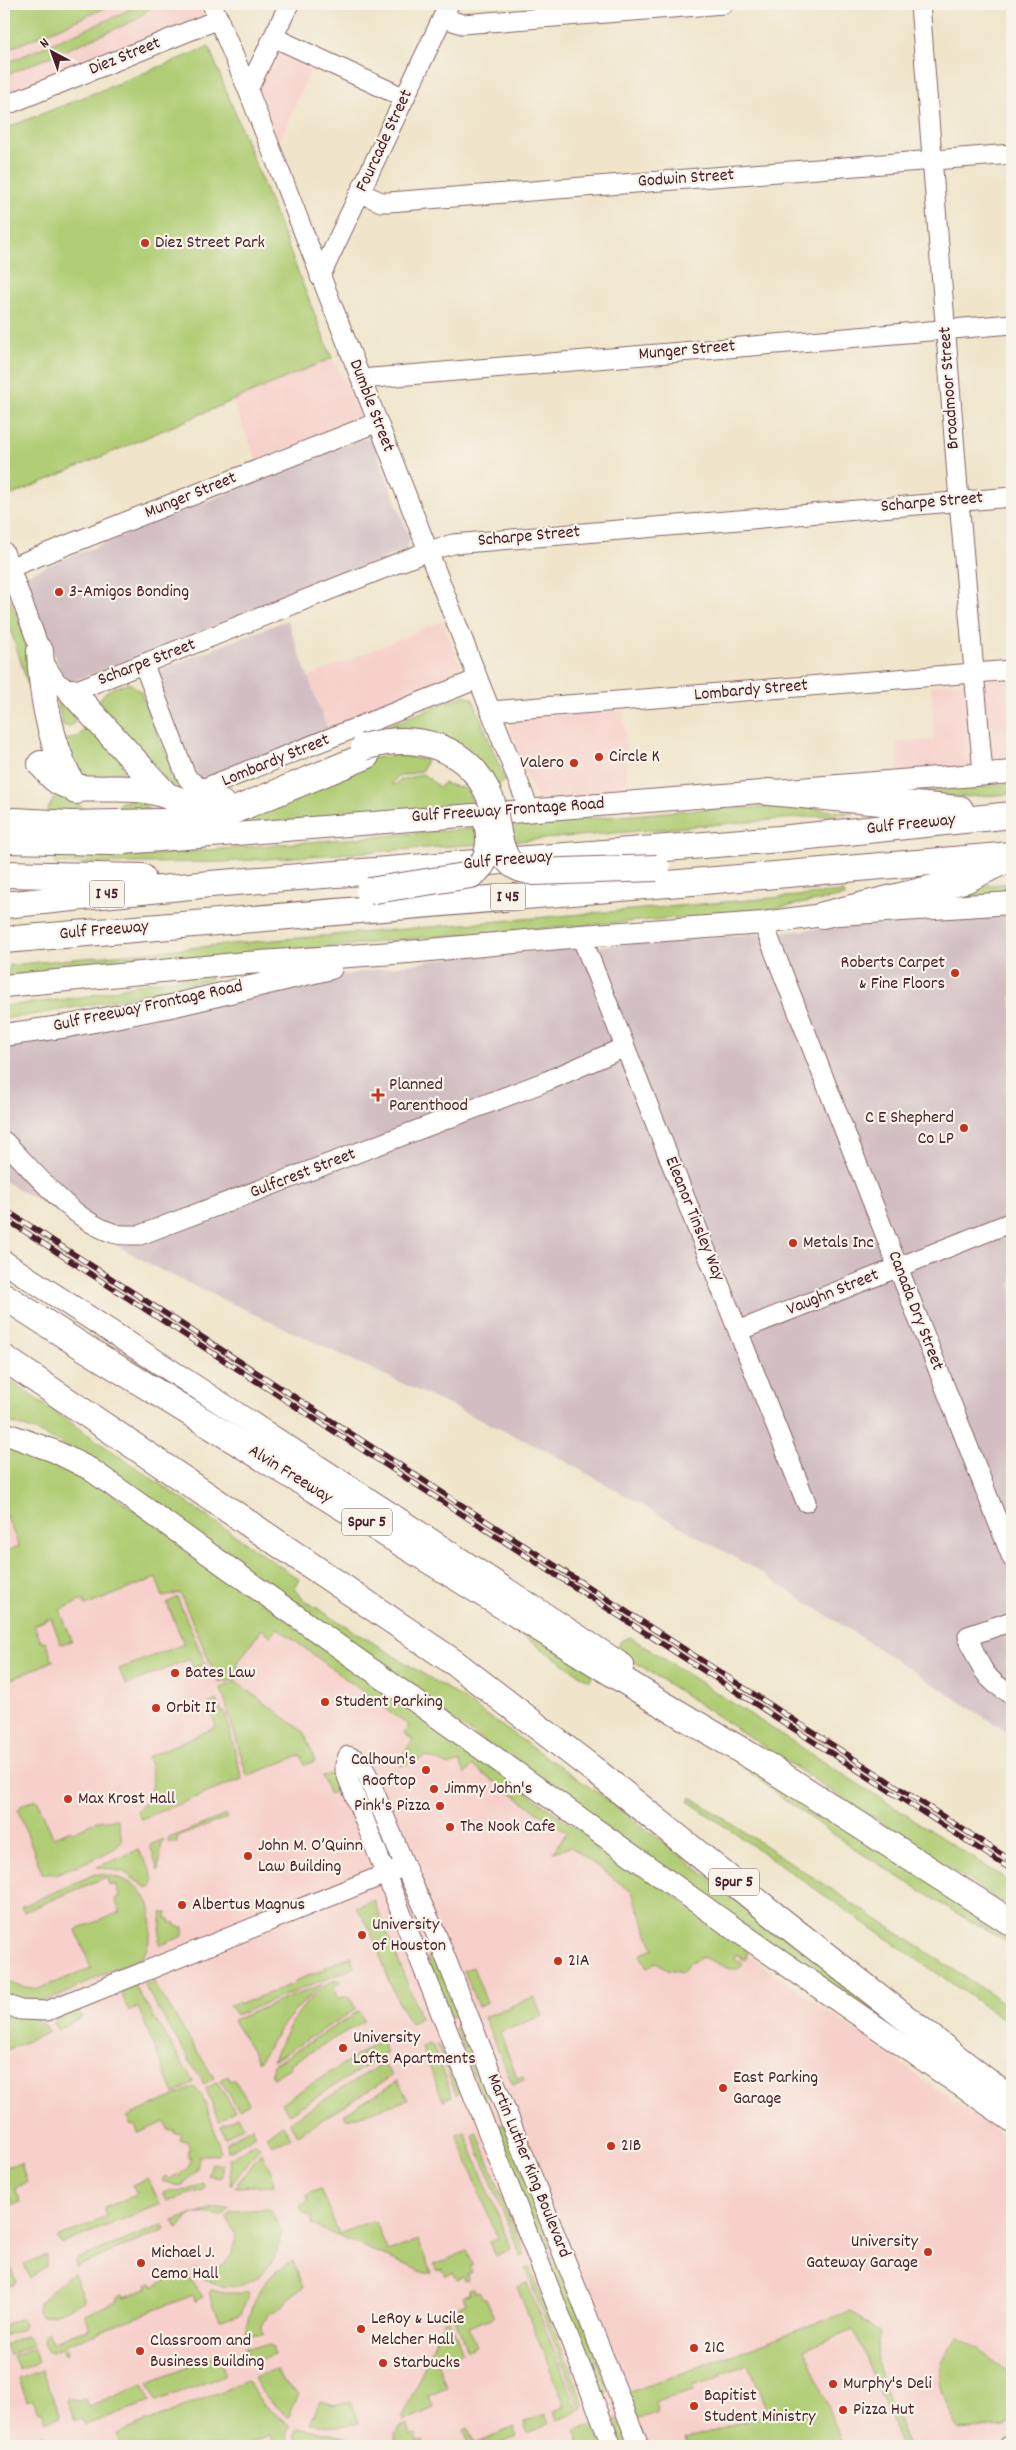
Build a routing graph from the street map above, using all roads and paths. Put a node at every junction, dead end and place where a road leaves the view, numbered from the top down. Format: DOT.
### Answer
graph roads {
  1 [pos="289,4"];
  2 [pos="724,4"];
  3 [pos="920,4"];
  4 [pos="446,9"];
  5 [pos="215,12"];
  6 [pos="273,37"];
  7 [pos="248,90"];
  8 [pos="404,98"];
  9 [pos="4,106"];
  10 [pos="1012,154"];
  11 [pos="932,160"];
  12 [pos="361,193"];
  13 [pos="320,277"];
  14 [pos="1012,324"];
  15 [pos="946,329"];
  16 [pos="361,379"];
  17 [pos="378,422"];
  18 [pos="1012,497"];
  19 [pos="959,501"];
  20 [pos="428,551"];
  21 [pos="6,564"];
  22 [pos="40,650"];
  23 [pos="144,665"];
  24 [pos="1012,670"];
  25 [pos="974,673"];
  26 [pos="478,679"];
  27 [pos="72,692"];
  28 [pos="491,711"];
  29 [pos="365,751"];
  30 [pos="41,764"];
  31 [pos="1012,772"];
  32 [pos="983,773"];
  33 [pos="73,787"];
  34 [pos="137,789"];
  35 [pos="768,792"];
  36 [pos="165,794"];
  37 [pos="529,809"];
  38 [pos="100,810"];
  39 [pos="1012,814"];
  40 [pos="984,817"];
  41 [pos="132,822"];
  42 [pos="71,824"];
  43 [pos="9,832"];
  44 [pos="1012,839"];
  45 [pos="1012,856"];
  46 [pos="657,868"];
  47 [pos="4,874"];
  48 [pos="210,884"];
  49 [pos="370,891"];
  50 [pos="1012,903"];
  51 [pos="4,905"];
  52 [pos="823,915"];
  53 [pos="4,923"];
  54 [pos="763,923"];
  55 [pos="581,936"];
  56 [pos="4,940"];
  57 [pos="408,952"];
  58 [pos="156,973"];
  59 [pos="4,986"];
  60 [pos="4,1000"];
  61 [pos="4,1035"];
  62 [pos="625,1047"];
  63 [pos="4,1141"];
  64 [pos="1012,1222"];
  65 [pos="4,1262"];
  66 [pos="898,1268"];
  67 [pos="4,1296"];
  68 [pos="738,1331"];
  69 [pos="4,1358"];
  70 [pos="4,1434"];
  71 [pos="806,1502"];
  72 [pos="1012,1558"];
  73 [pos="1012,1621"];
  74 [pos="1012,1694"];
  75 [pos="766,1765"];
  76 [pos="405,1866"];
  77 [pos="386,1873"];
  78 [pos="1012,1923"];
  79 [pos="4,2003"];
  80 [pos="1012,2101"];
  81 [pos="1012,2121"];
  82 [pos="612,2446"];
  83 [pos="639,2446"];
  1 -- 6 [label="street"];
  2 -- 4 [label="street"];
  3 -- 11 [label="street, Broadmoor Street"];
  4 -- 8 [label="street, Fourcade Street"];
  5 -- 7 [label="street, Dumble Street"];
  5 -- 9 [label="street, Diez Street"];
  6 -- 7 [label="street"];
  6 -- 8 [label="street"];
  7 -- 13 [label="street, Dumble Street"];
  8 -- 12 [label="street, Fourcade Street"];
  10 -- 11 [label="street, Godwin Street"];
  11 -- 12 [label="street, Godwin Street"];
  11 -- 15 [label="street, Broadmoor Street"];
  12 -- 13 [label="street, Fourcade Street"];
  13 -- 16 [label="street, Dumble Street"];
  14 -- 15 [label="street, Munger Street"];
  15 -- 16 [label="street, Munger Street"];
  15 -- 19 [label="street, Broadmoor Street"];
  16 -- 17 [label="street, Dumble Street"];
  17 -- 20 [label="street, Dumble Street"];
  17 -- 21 [label="street, Munger Street"];
  18 -- 19 [label="street, Scharpe Street"];
  19 -- 20 [label="street, Scharpe Street"];
  19 -- 25 [label="street, Broadmoor Street"];
  20 -- 23 [label="street, Scharpe Street"];
  20 -- 26 [label="street, Dumble Street"];
  21 -- 22 [label="street"];
  22 -- 27 [label="street"];
  22 -- 33 [label="highway"];
  23 -- 26 [label="street, Lombardy Street"];
  23 -- 27 [label="street, Scharpe Street"];
  24 -- 25 [label="street, Lombardy Street"];
  25 -- 28 [label="street, Lombardy Street"];
  25 -- 32 [label="street, Broadmoor Street"];
  26 -- 28 [label="street, Dumble Street"];
  27 -- 36 [label="highway"];
  28 -- 37 [label="street, Dumble Street"];
  29 -- 36 [label="highway"];
  29 -- 41 [label="highway"];
  29 -- 46 [label="highway, bridge"];
  29 -- 49 [label="highway, bridge"];
  30 -- 33 [label="highway"];
  31 -- 32 [label="main road, Gulf Freeway Frontage Road"];
  32 -- 35 [label="main road, Gulf Freeway Frontage Road"];
  33 -- 34 [label="highway"];
  33 -- 38 [label="highway"];
  34 -- 36 [label="highway"];
  34 -- 38 [label="highway"];
  35 -- 37 [label="main road, Gulf Freeway Frontage Road"];
  35 -- 40 [label="highway"];
  37 -- 43 [label="main road, Gulf Freeway Frontage Road"];
  38 -- 41 [label="highway"];
  38 -- 42 [label="highway"];
  39 -- 40 [label="highway, Gulf Freeway / I 45"];
  40 -- 48 [label="highway, Gulf Freeway / I 45"];
  41 -- 42 [label="highway"];
  42 -- 43 [label="highway"];
  44 -- 46 [label="highway, Gulf Freeway"];
  45 -- 52 [label="highway"];
  45 -- 56 [label="highway, Gulf Freeway / I 45"];
  46 -- 49 [label="highway, Gulf Freeway, bridge"];
  47 -- 48 [label="highway"];
  48 -- 51 [label="highway, Gulf Freeway / I 45"];
  49 -- 53 [label="highway, Gulf Freeway / I 45"];
  50 -- 52 [label="main road, Gulf Freeway Frontage Road"];
  52 -- 54 [label="main road, Gulf Freeway Frontage Road"];
  54 -- 55 [label="main road, Gulf Freeway Frontage Road"];
  54 -- 66 [label="street, Canada Dry Street"];
  55 -- 57 [label="main road, Gulf Freeway Frontage Road"];
  55 -- 62 [label="street, Eleanor Tinsley Way"];
  57 -- 58 [label="main road, Gulf Freeway Frontage Road"];
  57 -- 61 [label="main road, Gulf Freeway Frontage Road"];
  58 -- 59 [label="main road, Gulf Freeway Frontage Road"];
  58 -- 60 [label="main road"];
  62 -- 63 [label="street, Gulfcrest Street"];
  62 -- 68 [label="street, Eleanor Tinsley Way"];
  64 -- 66 [label="street, Vaughn Street"];
  65 -- 75 [label="main road, Spur 5"];
  66 -- 68 [label="street, Vaughn Street"];
  66 -- 72 [label="street, Canada Dry Street"];
  67 -- 75 [label="highway, Alvin Freeway / Spur 5"];
  68 -- 71 [label="street, Eleanor Tinsley Way"];
  69 -- 80 [label="highway, Spur 5"];
  70 -- 81 [label="main road, Spur 5"];
  73 -- 74 [label="street"];
  75 -- 78 [label="highway, Spur 5 / Spur 5"];
  76 -- 77 [label="street"];
  76 -- 77 [label="street, Martin Luther King Boulevard"];
  76 -- 83 [label="street, Martin Luther King Boulevard"];
  77 -- 79 [label="street"];
  77 -- 82 [label="street, Martin Luther King Boulevard"];
}
